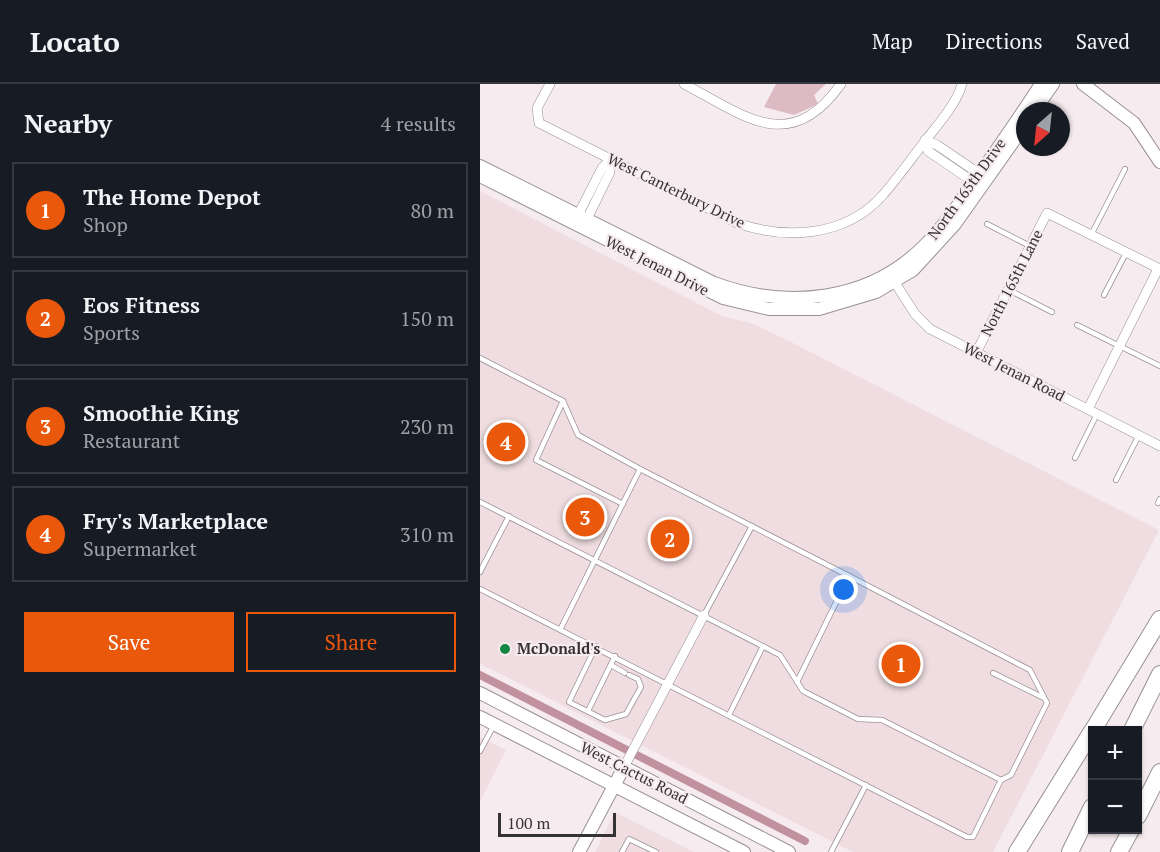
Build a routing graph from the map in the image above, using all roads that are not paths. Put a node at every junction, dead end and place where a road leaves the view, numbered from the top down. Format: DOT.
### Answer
graph roads {
  1 [pos="550,84"];
  2 [pos="684,84"];
  3 [pos="841,84"];
  4 [pos="962,84"];
  5 [pos="1041,84"];
  6 [pos="1053,84"];
  7 [pos="1083,84"];
  8 [pos="1040,102"];
  9 [pos="1016,136"];
  10 [pos="925,141"];
  11 [pos="610,160"];
  12 [pos="1160,162"];
  13 [pos="480,166"];
  14 [pos="1125,169"];
  15 [pos="480,176"];
  16 [pos="981,181"];
  17 [pos="581,220"];
  18 [pos="987,224"];
  19 [pos="1091,235"];
  20 [pos="1030,246"];
  21 [pos="1126,252"];
  22 [pos="1159,269"];
  23 [pos="892,278"];
  24 [pos="1009,290"];
  25 [pos="1104,295"];
  26 [pos="845,298"];
  27 [pos="1052,312"];
  28 [pos="1077,325"];
  29 [pos="1120,346"];
  30 [pos="976,353"];
  31 [pos="480,358"];
  32 [pos="1160,366"];
  33 [pos="563,401"];
  34 [pos="1093,411"];
  35 [pos="1139,435"];
  36 [pos="1160,446"];
  37 [pos="1075,458"];
  38 [pos="640,468"];
  39 [pos="1116,480"];
  40 [pos="480,502"];
  41 [pos="623,504"];
  42 [pos="509,516"];
  43 [pos="752,526"];
  44 [pos="594,560"];
  45 [pos="480,573"];
  46 [pos="849,576"];
  47 [pos="480,589"];
  48 [pos="704,615"];
  49 [pos="1160,620"];
  50 [pos="561,628"];
  51 [pos="596,646"];
  52 [pos="763,646"];
  53 [pos="615,656"];
  54 [pos="610,665"];
  55 [pos="993,673"];
  56 [pos="1160,675"];
  57 [pos="797,682"];
  58 [pos="668,683"];
  59 [pos="480,693"];
  60 [pos="1044,698"];
  61 [pos="480,702"];
  62 [pos="500,704"];
  63 [pos="588,711"];
  64 [pos="729,715"];
  65 [pos="480,717"];
  66 [pos="494,725"];
  67 [pos="1096,726"];
  68 [pos="1133,726"];
  69 [pos="1088,739"];
  70 [pos="480,751"];
  71 [pos="624,767"];
  72 [pos="1160,772"];
  73 [pos="1001,780"];
  74 [pos="866,785"];
  75 [pos="613,787"];
  76 [pos="1142,806"];
  77 [pos="1088,815"];
  78 [pos="1129,834"];
  79 [pos="648,850"];
  80 [pos="736,850"];
  81 [pos="579,852"];
  82 [pos="622,852"];
  83 [pos="656,852"];
  84 [pos="789,852"];
  85 [pos="831,852"];
  86 [pos="1017,852"];
  87 [pos="1070,852"];
  88 [pos="1119,852"];
  1 -- 11 [label="street, West Canterbury Drive"];
  2 -- 3 [label="street"];
  4 -- 10 [label="street, West Canterbury Drive"];
  5 -- 16 [label="street, North 165th Drive"];
  6 -- 8 [label="street"];
  7 -- 12 [label="street"];
  9 -- 16 [label="street, North 165th Drive"];
  10 -- 11 [label="street, West Canterbury Drive"];
  10 -- 16 [label="street"];
  11 -- 17 [label="street"];
  13 -- 17 [label="street, West Jenan Drive"];
  14 -- 19 [label="lane"];
  15 -- 17 [label="street, West Jenan Drive"];
  16 -- 23 [label="street, North 165th Drive"];
  16 -- 23 [label="street, North 165th Drive"];
  17 -- 26 [label="street, West Jenan Drive"];
  18 -- 20 [label="lane"];
  19 -- 20 [label="street, North 165th Lane"];
  19 -- 21 [label="street"];
  20 -- 24 [label="street, North 165th Lane"];
  21 -- 22 [label="street"];
  21 -- 25 [label="lane"];
  22 -- 29 [label="street"];
  23 -- 26 [label="street, North 165th Drive"];
  23 -- 30 [label="street, West Jenan Road"];
  24 -- 27 [label="lane"];
  24 -- 30 [label="street, North 165th Lane"];
  28 -- 29 [label="lane"];
  29 -- 32 [label="lane"];
  29 -- 34 [label="street"];
  30 -- 34 [label="street, West Jenan Road"];
  31 -- 33 [label="lane"];
  33 -- 38 [label="lane"];
  33 -- 41 [label="lane"];
  34 -- 35 [label="street, West Jenan Road"];
  34 -- 37 [label="lane"];
  35 -- 36 [label="street, West Jenan Road"];
  35 -- 39 [label="lane"];
  38 -- 41 [label="lane"];
  38 -- 43 [label="lane"];
  40 -- 42 [label="lane"];
  41 -- 44 [label="lane"];
  42 -- 44 [label="lane"];
  42 -- 45 [label="lane"];
  43 -- 46 [label="lane"];
  43 -- 48 [label="lane"];
  44 -- 48 [label="lane"];
  44 -- 50 [label="lane"];
  46 -- 57 [label="lane"];
  46 -- 60 [label="lane"];
  47 -- 50 [label="lane"];
  48 -- 52 [label="lane"];
  48 -- 58 [label="street"];
  49 -- 67 [label="highway"];
  50 -- 51 [label="lane"];
  51 -- 53 [label="lane"];
  51 -- 63 [label="lane"];
  52 -- 57 [label="lane"];
  52 -- 64 [label="lane"];
  53 -- 54 [label="lane"];
  53 -- 58 [label="lane"];
  54 -- 63 [label="lane"];
  54 -- 63 [label="lane"];
  55 -- 60 [label="lane"];
  56 -- 68 [label="highway"];
  57 -- 73 [label="lane"];
  58 -- 64 [label="lane"];
  58 -- 71 [label="street"];
  59 -- 62 [label="street, West Cactus Road"];
  60 -- 73 [label="lane"];
  61 -- 62 [label="street"];
  62 -- 71 [label="street, West Cactus Road"];
  64 -- 74 [label="lane"];
  65 -- 66 [label="street, West Cactus Road"];
  66 -- 70 [label="lane"];
  66 -- 75 [label="street, West Cactus Road"];
  69 -- 86 [label="highway"];
  71 -- 75 [label="street"];
  71 -- 84 [label="street, West Cactus Road"];
  72 -- 76 [label="highway"];
  73 -- 74 [label="lane"];
  74 -- 85 [label="lane"];
  75 -- 80 [label="street, West Cactus Road"];
  75 -- 81 [label="street"];
  77 -- 87 [label="highway"];
  78 -- 88 [label="highway"];
  79 -- 82 [label="lane"];
  79 -- 83 [label="lane"];
}
